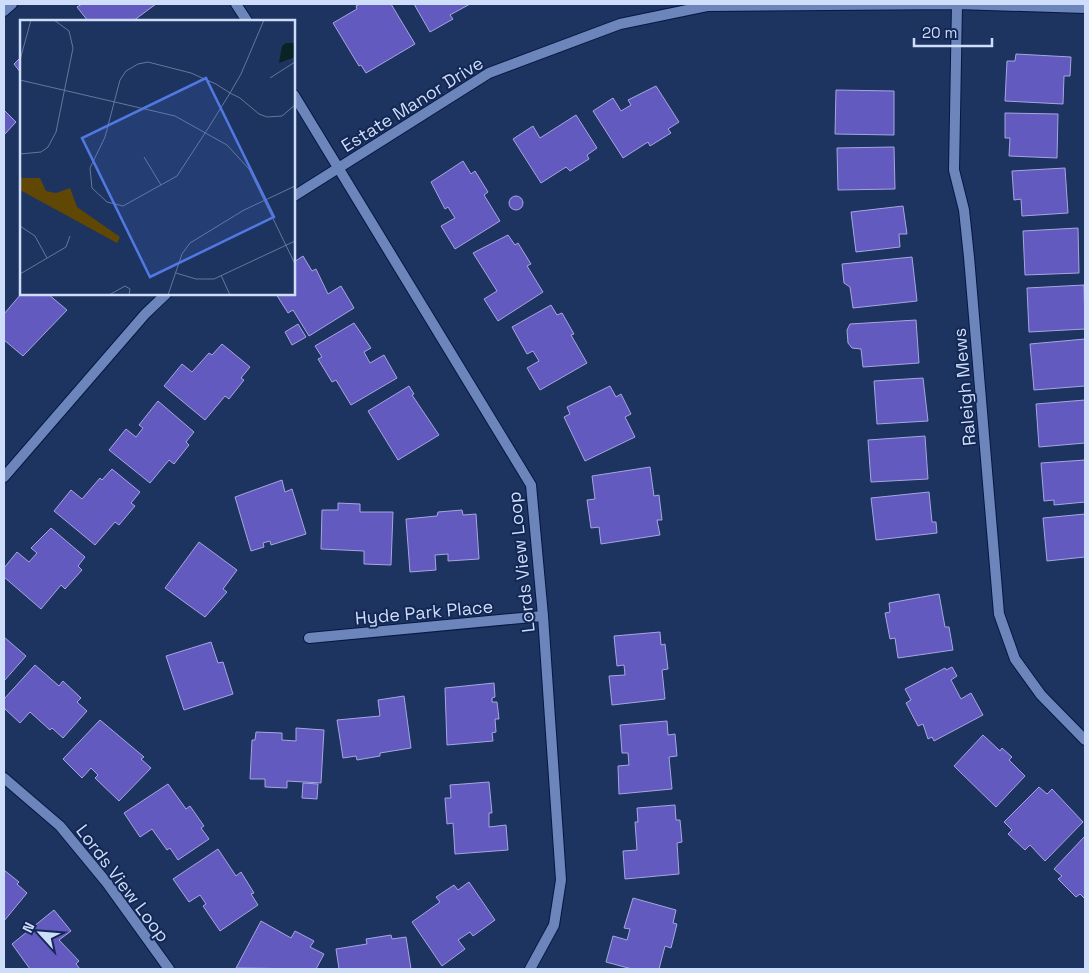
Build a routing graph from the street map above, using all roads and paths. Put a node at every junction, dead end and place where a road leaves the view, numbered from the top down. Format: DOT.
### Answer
graph roads {
  1 [pos="12,4"];
  2 [pos="236,4"];
  3 [pos="957,4"];
  4 [pos="1085,8"];
  5 [pos="4,11"];
  6 [pos="246,20"];
  7 [pos="295,97"];
  8 [pos="339,168"];
  9 [pos="295,195"];
  10 [pos="165,295"];
  11 [pos="4,477"];
  12 [pos="543,616"];
  13 [pos="309,638"];
  14 [pos="1085,740"];
  15 [pos="4,778"];
  16 [pos="169,969"];
  17 [pos="530,969"];
  1 -- 5 [label="street"];
  2 -- 6 [label="street"];
  3 -- 4 [label="street, Estate Manor Drive"];
  3 -- 8 [label="street, Estate Manor Drive"];
  3 -- 14 [label="street, Raleigh Mews"];
  7 -- 8 [label="street, Lords View Loop"];
  8 -- 9 [label="street, Estate Manor Drive"];
  8 -- 12 [label="street, Lords View Loop"];
  10 -- 11 [label="street"];
  12 -- 13 [label="street, Hyde Park Place"];
  12 -- 17 [label="street, Lords View Loop"];
  15 -- 16 [label="street, Lords View Loop"];
}
